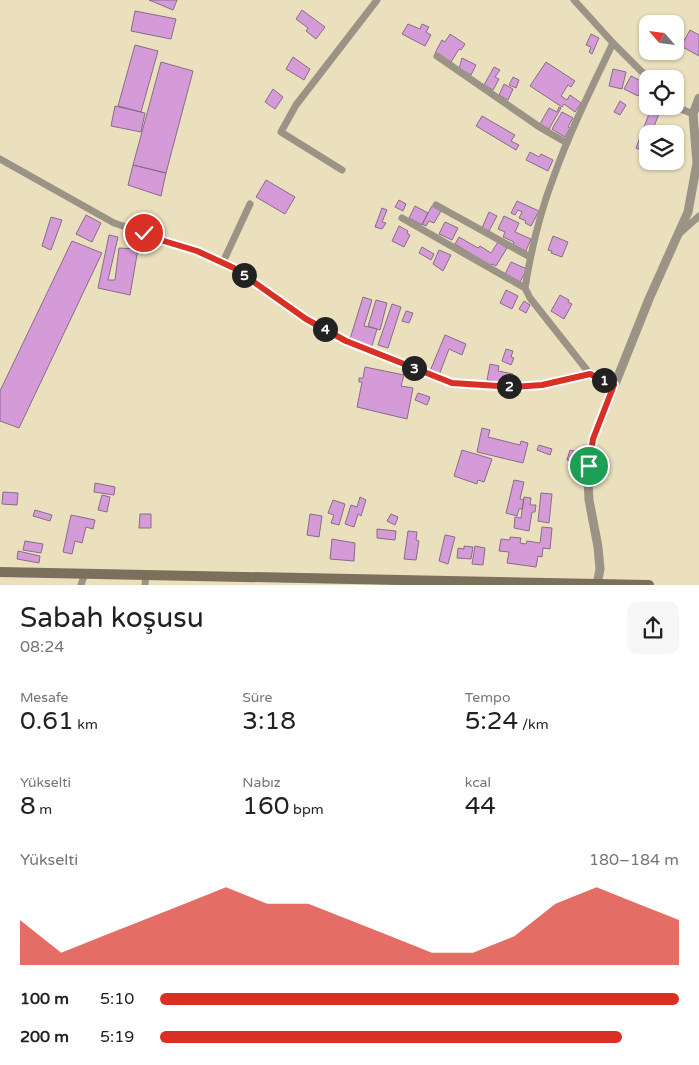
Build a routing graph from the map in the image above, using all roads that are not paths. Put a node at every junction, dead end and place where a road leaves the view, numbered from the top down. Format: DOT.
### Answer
graph roads {
  1 [pos="377,0"];
  2 [pos="574,0"];
  3 [pos="613,43"];
  4 [pos="437,56"];
  5 [pos="639,70"];
  6 [pos="699,98"];
  7 [pos="684,110"];
  8 [pos="693,114"];
  9 [pos="567,142"];
  10 [pos="0,159"];
  11 [pos="342,170"];
  12 [pos="250,204"];
  13 [pos="436,205"];
  14 [pos="699,216"];
  15 [pos="402,218"];
  16 [pos="677,236"];
  17 [pos="530,257"];
  18 [pos="223,262"];
  19 [pos="524,288"];
  20 [pos="590,374"];
  21 [pos="614,385"];
  22 [pos="0,572"];
  23 [pos="85,573"];
  24 [pos="146,580"];
  25 [pos="81,585"];
  26 [pos="598,585"];
  27 [pos="649,585"];
  1 -- 11 [label="street"];
  2 -- 3 [label="street"];
  3 -- 5 [label="street"];
  3 -- 9 [label="street"];
  4 -- 9 [label="street"];
  6 -- 8 [label="street"];
  7 -- 8 [label="street"];
  8 -- 16 [label="street"];
  9 -- 17 [label="street"];
  10 -- 18 [label="street"];
  12 -- 18 [label="street"];
  13 -- 17 [label="street"];
  14 -- 16 [label="street"];
  15 -- 19 [label="street"];
  16 -- 21 [label="street"];
  17 -- 19 [label="street"];
  18 -- 20 [label="street"];
  19 -- 20 [label="street"];
  20 -- 21 [label="street"];
  21 -- 26 [label="street"];
  22 -- 23 [label="main road"];
  23 -- 24 [label="main road"];
  23 -- 25 [label="street"];
  24 -- 26 [label="main road"];
  26 -- 27 [label="main road"];
}
